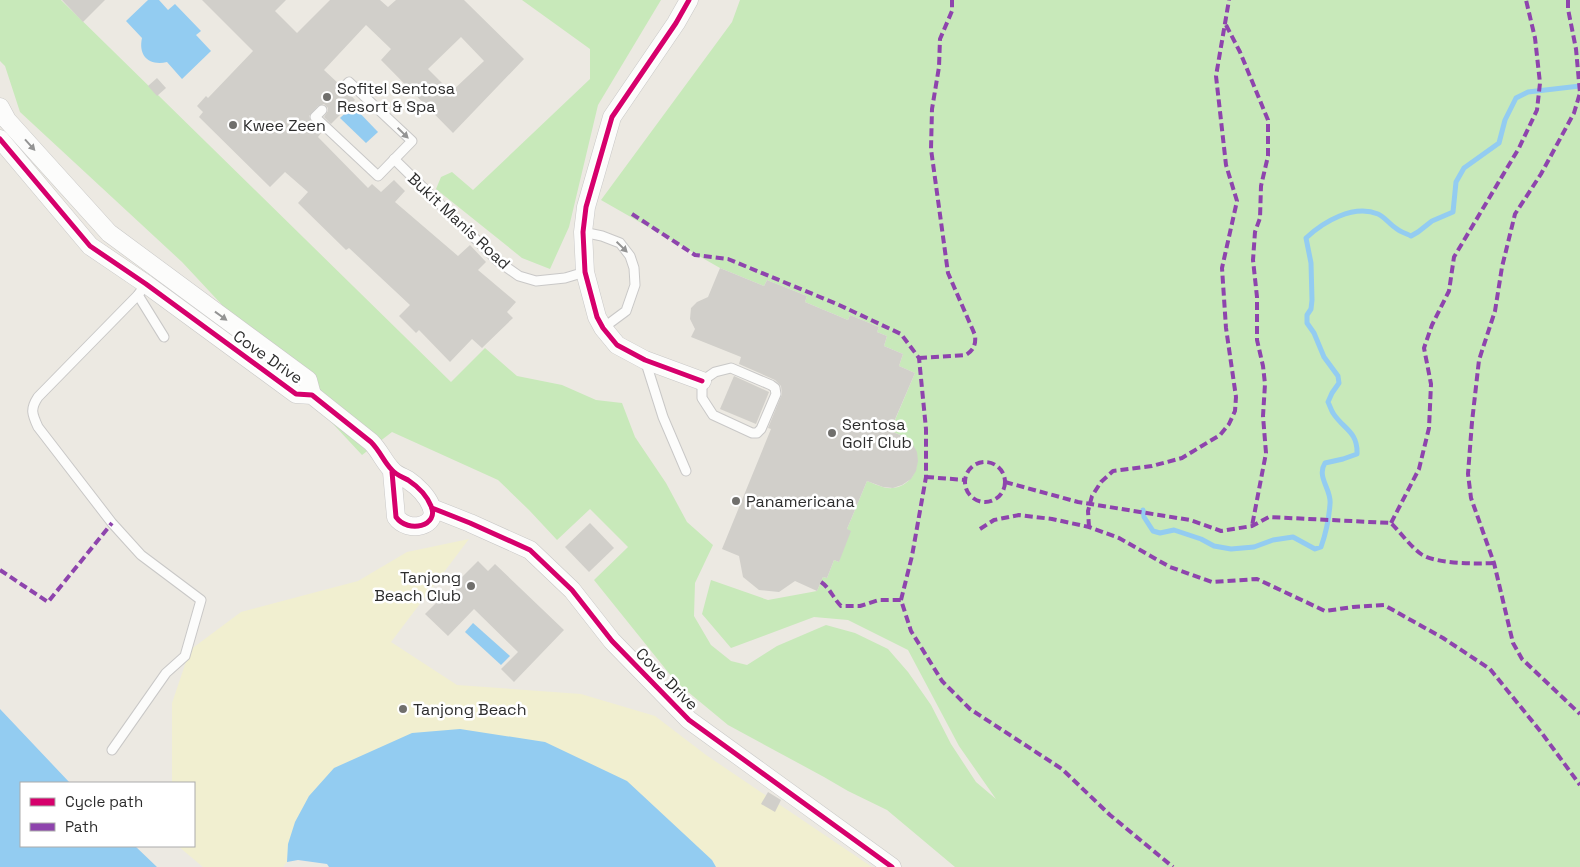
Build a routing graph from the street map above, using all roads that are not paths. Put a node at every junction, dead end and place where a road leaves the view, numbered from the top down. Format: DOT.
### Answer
graph roads {
  1 [pos="689,0"];
  2 [pos="343,88"];
  3 [pos="0,107"];
  4 [pos="322,110"];
  5 [pos="0,140"];
  6 [pos="394,159"];
  7 [pos="583,232"];
  8 [pos="157,269"];
  9 [pos="585,272"];
  10 [pos="142,290"];
  11 [pos="603,328"];
  12 [pos="164,337"];
  13 [pos="645,360"];
  14 [pos="702,381"];
  15 [pos="312,395"];
  16 [pos="686,471"];
  17 [pos="392,472"];
  18 [pos="432,508"];
  19 [pos="112,750"];
  20 [pos="892,867"];
  1 -- 7 [label="street"];
  2 -- 6 [label="lane, one-way"];
  3 -- 8 [label="street, Cove Drive, one-way"];
  4 -- 6 [label="lane"];
  5 -- 10 [label="street, Cove Drive"];
  6 -- 9 [label="lane, Bukit Manis Road"];
  7 -- 9 [label="street"];
  7 -- 11 [label="lane, one-way"];
  8 -- 10 [label="street"];
  8 -- 15 [label="street, Cove Drive, one-way"];
  9 -- 11 [label="street"];
  10 -- 12 [label="lane"];
  10 -- 15 [label="street, Cove Drive"];
  10 -- 19 [label="lane"];
  11 -- 13 [label="street"];
  13 -- 14 [label="street"];
  13 -- 16 [label="lane"];
  14 -- 14 [label="lane"];
  15 -- 17 [label="street, Cove Drive"];
  17 -- 18 [label="street, Cove Drive"];
  17 -- 18 [label="street, Cove Drive"];
  18 -- 20 [label="street, Cove Drive"];
}
